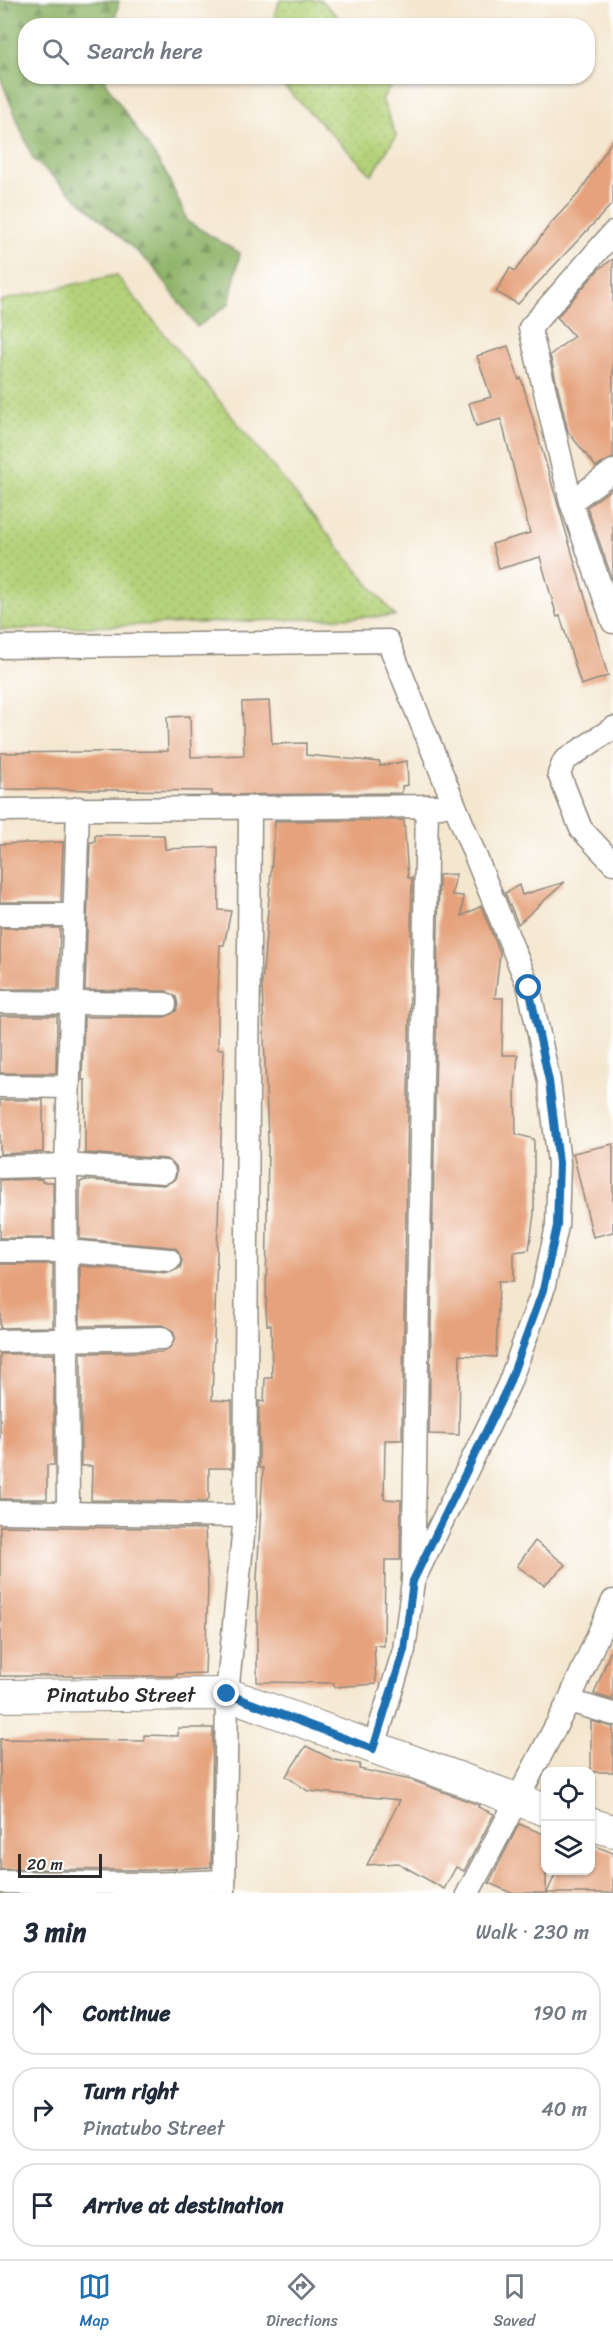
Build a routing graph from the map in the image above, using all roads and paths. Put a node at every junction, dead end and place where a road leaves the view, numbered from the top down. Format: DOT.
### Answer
graph roads {
  1 [pos="613,233"];
  2 [pos="613,471"];
  3 [pos="571,502"];
  4 [pos="613,622"];
  5 [pos="0,647"];
  6 [pos="613,728"];
  7 [pos="427,806"];
  8 [pos="455,806"];
  9 [pos="78,808"];
  10 [pos="0,810"];
  11 [pos="250,810"];
  12 [pos="613,863"];
  13 [pos="0,915"];
  14 [pos="74,915"];
  15 [pos="0,1002"];
  16 [pos="71,1003"];
  17 [pos="165,1004"];
  18 [pos="0,1086"];
  19 [pos="68,1087"];
  20 [pos="66,1165"];
  21 [pos="0,1167"];
  22 [pos="164,1172"];
  23 [pos="0,1251"];
  24 [pos="66,1251"];
  25 [pos="169,1260"];
  26 [pos="162,1338"];
  27 [pos="67,1340"];
  28 [pos="0,1341"];
  29 [pos="0,1512"];
  30 [pos="68,1512"];
  31 [pos="244,1516"];
  32 [pos="413,1581"];
  33 [pos="613,1601"];
  34 [pos="227,1694"];
  35 [pos="0,1696"];
  36 [pos="569,1701"];
  37 [pos="613,1714"];
  38 [pos="373,1749"];
  39 [pos="532,1806"];
  40 [pos="595,1825"];
  41 [pos="613,1832"];
  42 [pos="0,1882"];
  43 [pos="60,1887"];
  44 [pos="224,1887"];
  45 [pos="147,1888"];
  46 [pos="468,1893"];
  1 -- 3 [label="street"];
  2 -- 3 [label="street"];
  3 -- 4 [label="street"];
  5 -- 8 [label="street"];
  6 -- 12 [label="street"];
  7 -- 8 [label="street"];
  7 -- 11 [label="street"];
  7 -- 32 [label="street"];
  8 -- 32 [label="street"];
  9 -- 10 [label="street"];
  9 -- 11 [label="street"];
  9 -- 14 [label="street"];
  11 -- 31 [label="street"];
  13 -- 14 [label="street"];
  14 -- 16 [label="street"];
  15 -- 16 [label="street"];
  16 -- 17 [label="street"];
  16 -- 19 [label="street"];
  18 -- 19 [label="street"];
  19 -- 20 [label="street"];
  20 -- 21 [label="street"];
  20 -- 22 [label="street"];
  20 -- 24 [label="street"];
  23 -- 24 [label="street"];
  24 -- 25 [label="street"];
  24 -- 27 [label="street"];
  26 -- 27 [label="street"];
  27 -- 28 [label="street"];
  27 -- 30 [label="street"];
  29 -- 30 [label="street"];
  30 -- 31 [label="street"];
  31 -- 34 [label="street"];
  32 -- 38 [label="street"];
  33 -- 36 [label="street"];
  34 -- 35 [label="street, Pinatubo Street"];
  34 -- 38 [label="street, Pinatubo Street"];
  34 -- 44 [label="street"];
  36 -- 37 [label="street"];
  36 -- 39 [label="street"];
  38 -- 39 [label="street, Pinatubo Street"];
  39 -- 46 [label="street"];
  40 -- 41 [label="street"];
  42 -- 43 [label="street"];
  43 -- 45 [label="street"];
  44 -- 45 [label="street"];
}
